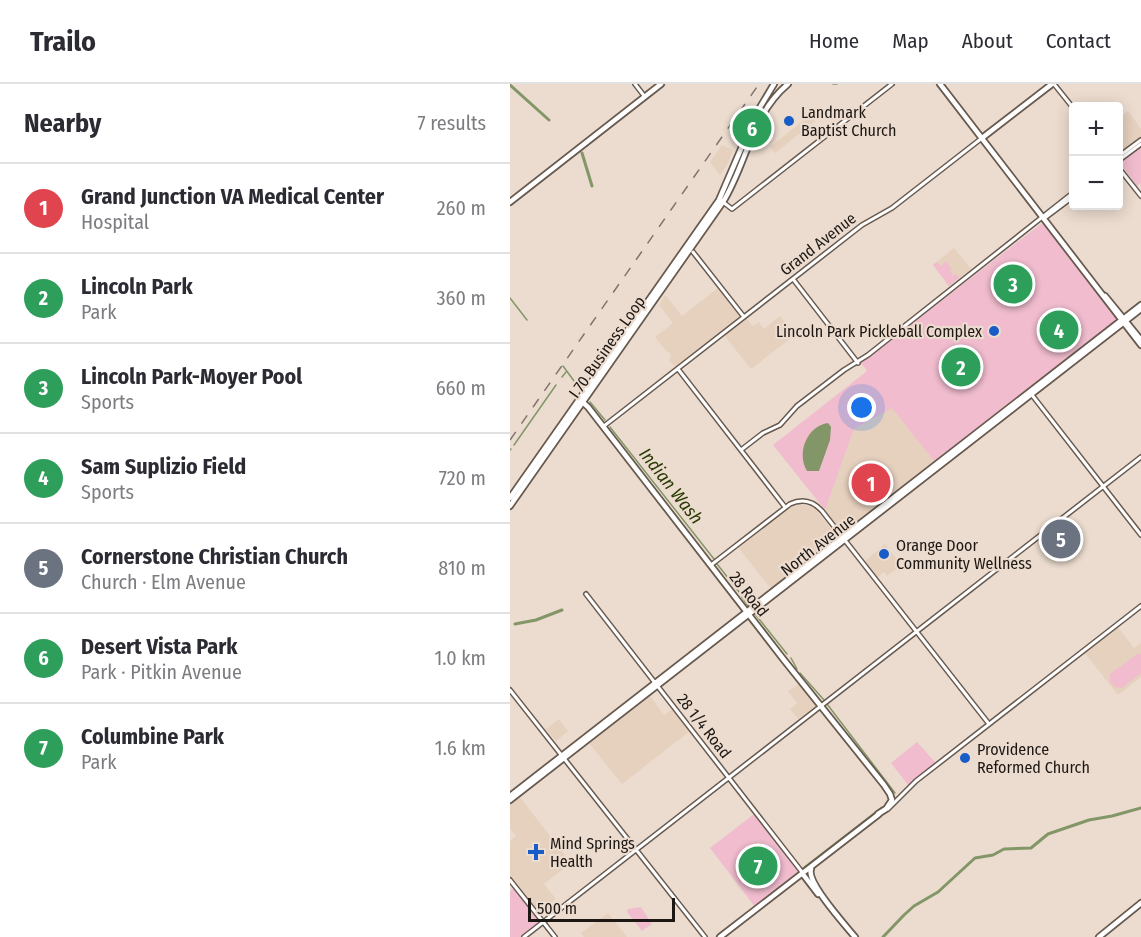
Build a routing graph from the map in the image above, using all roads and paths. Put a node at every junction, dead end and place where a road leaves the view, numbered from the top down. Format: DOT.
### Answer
graph roads {
  1 [pos="635,84"];
  2 [pos="661,84"];
  3 [pos="774,84"];
  4 [pos="788,84"];
  5 [pos="892,84"];
  6 [pos="940,84"];
  7 [pos="1053,84"];
  8 [pos="645,97"];
  9 [pos="1069,103"];
  10 [pos="982,138"];
  11 [pos="1141,142"];
  12 [pos="1123,156"];
  13 [pos="1123,172"];
  14 [pos="752,193"];
  15 [pos="1141,196"];
  16 [pos="1069,198"];
  17 [pos="510,202"];
  18 [pos="723,203"];
  19 [pos="1044,218"];
  20 [pos="693,252"];
  21 [pos="793,279"];
  22 [pos="1141,307"];
  23 [pos="744,317"];
  24 [pos="1123,321"];
  25 [pos="1141,340"];
  26 [pos="1141,345"];
  27 [pos="1076,356"];
  28 [pos="858,363"];
  29 [pos="678,369"];
  30 [pos="1064,369"];
  31 [pos="605,370"];
  32 [pos="593,387"];
  33 [pos="1030,393"];
  34 [pos="581,401"];
  35 [pos="589,410"];
  36 [pos="574,414"];
  37 [pos="603,427"];
  38 [pos="984,429"];
  39 [pos="741,450"];
  40 [pos="1141,457"];
  41 [pos="540,460"];
  42 [pos="934,468"];
  43 [pos="1103,486"];
  44 [pos="909,488"];
  45 [pos="510,498"];
  46 [pos="890,502"];
  47 [pos="510,506"];
  48 [pos="785,507"];
  49 [pos="1141,535"];
  50 [pos="843,539"];
  51 [pos="711,565"];
  52 [pos="773,593"];
  53 [pos="586,594"];
  54 [pos="1141,606"];
  55 [pos="749,613"];
  56 [pos="916,632"];
  57 [pos="715,639"];
  58 [pos="690,658"];
  59 [pos="656,684"];
  60 [pos="510,690"];
  61 [pos="633,702"];
  62 [pos="821,705"];
  63 [pos="611,720"];
  64 [pos="989,724"];
  65 [pos="587,738"];
  66 [pos="563,757"];
  67 [pos="538,776"];
  68 [pos="729,778"];
  69 [pos="518,792"];
  70 [pos="510,798"];
  71 [pos="892,802"];
  72 [pos="636,849"];
  73 [pos="814,864"];
  74 [pos="802,873"];
  75 [pos="510,880"];
  76 [pos="820,894"];
  77 [pos="825,900"];
  78 [pos="1141,903"];
  79 [pos="543,922"];
  80 [pos="524,937"];
  81 [pos="555,937"];
  82 [pos="705,937"];
  83 [pos="720,937"];
  84 [pos="855,937"];
  85 [pos="1099,937"];
  1 -- 8 [label="street"];
  2 -- 8 [label="main road"];
  3 -- 18 [label="main road"];
  4 -- 18 [label="main road"];
  5 -- 14 [label="street"];
  6 -- 10 [label="main road"];
  7 -- 9 [label="street"];
  7 -- 10 [label="main road, Grand Avenue"];
  8 -- 17 [label="main road"];
  10 -- 19 [label="main road"];
  10 -- 21 [label="street, Grand Avenue"];
  11 -- 12 [label="street"];
  13 -- 15 [label="street"];
  14 -- 18 [label="street"];
  14 -- 18 [label="street"];
  16 -- 19 [label="street"];
  18 -- 31 [label="main road, I 70 Business Loop"];
  19 -- 24 [label="main road"];
  19 -- 28 [label="street"];
  20 -- 23 [label="street"];
  21 -- 23 [label="street, Grand Avenue"];
  21 -- 28 [label="street"];
  22 -- 24 [label="main road, North Avenue"];
  23 -- 29 [label="street, Grand Avenue"];
  24 -- 25 [label="main road"];
  24 -- 26 [label="main road"];
  24 -- 27 [label="main road, North Avenue"];
  24 -- 30 [label="main road, North Avenue"];
  27 -- 30 [label="main road"];
  27 -- 33 [label="main road, North Avenue"];
  28 -- 39 [label="street"];
  29 -- 37 [label="street, Grand Avenue"];
  29 -- 39 [label="street"];
  30 -- 33 [label="main road, North Avenue"];
  31 -- 32 [label="main road, I 70 Business Loop"];
  31 -- 34 [label="main road, I 70 Business Loop"];
  32 -- 34 [label="main road, I 70 Business Loop"];
  32 -- 35 [label="main road"];
  33 -- 38 [label="main road, North Avenue"];
  33 -- 43 [label="street"];
  34 -- 35 [label="main road, 28 Road"];
  34 -- 36 [label="main road, I 70 Business Loop"];
  34 -- 41 [label="main road, I 70 Business Loop"];
  35 -- 36 [label="main road"];
  35 -- 37 [label="main road, 28 Road"];
  36 -- 41 [label="main road, I 70 Business Loop"];
  37 -- 51 [label="main road, 28 Road"];
  38 -- 42 [label="main road, North Avenue"];
  38 -- 42 [label="main road, North Avenue"];
  39 -- 48 [label="street"];
  40 -- 43 [label="street"];
  41 -- 45 [label="main road, I 70 Business Loop"];
  41 -- 47 [label="main road, I 70 Business Loop"];
  42 -- 44 [label="main road, North Avenue"];
  42 -- 44 [label="main road, North Avenue"];
  43 -- 49 [label="street"];
  43 -- 56 [label="street"];
  44 -- 46 [label="main road, North Avenue"];
  44 -- 46 [label="main road, North Avenue"];
  46 -- 50 [label="main road, North Avenue"];
  46 -- 50 [label="main road, North Avenue"];
  48 -- 50 [label="street"];
  48 -- 51 [label="street"];
  50 -- 52 [label="main road, North Avenue"];
  50 -- 52 [label="main road, North Avenue"];
  50 -- 56 [label="street"];
  51 -- 55 [label="main road, 28 Road"];
  52 -- 55 [label="main road, North Avenue"];
  52 -- 55 [label="main road, North Avenue"];
  53 -- 59 [label="street, 28 1/4 Road"];
  54 -- 64 [label="street"];
  55 -- 57 [label="main road, North Avenue"];
  55 -- 57 [label="main road, North Avenue"];
  55 -- 62 [label="main road, 28 Road"];
  56 -- 62 [label="street"];
  56 -- 64 [label="street"];
  57 -- 58 [label="main road, North Avenue"];
  57 -- 58 [label="main road, North Avenue"];
  58 -- 59 [label="main road, North Avenue"];
  59 -- 61 [label="main road, North Avenue"];
  59 -- 61 [label="main road, North Avenue"];
  59 -- 68 [label="street, 28 1/4 Road"];
  60 -- 66 [label="street"];
  61 -- 63 [label="main road, North Avenue"];
  61 -- 63 [label="main road, North Avenue"];
  62 -- 68 [label="street"];
  62 -- 71 [label="main road, 28 Road"];
  63 -- 65 [label="main road, North Avenue"];
  63 -- 65 [label="main road, North Avenue"];
  64 -- 71 [label="street"];
  65 -- 66 [label="main road, North Avenue"];
  65 -- 66 [label="main road, North Avenue"];
  66 -- 67 [label="main road, North Avenue"];
  66 -- 67 [label="main road, North Avenue"];
  66 -- 72 [label="street"];
  67 -- 69 [label="main road, North Avenue"];
  67 -- 69 [label="main road, North Avenue"];
  68 -- 72 [label="street"];
  68 -- 74 [label="street, 28 1/4 Road"];
  69 -- 70 [label="main road, North Avenue"];
  71 -- 73 [label="main road, 28 Road"];
  72 -- 79 [label="street"];
  72 -- 82 [label="street"];
  73 -- 74 [label="main road, 28 Road"];
  73 -- 76 [label="main road"];
  74 -- 76 [label="street, 28 1/4 Road"];
  74 -- 77 [label="main road, 28 1/4 Road"];
  74 -- 83 [label="main road, 28 Road"];
  75 -- 79 [label="street"];
  76 -- 77 [label="main road, 28 1/4 Road"];
  77 -- 84 [label="main road, 28 1/4 Road"];
  78 -- 85 [label="main road"];
  79 -- 80 [label="street"];
  79 -- 81 [label="street"];
}
